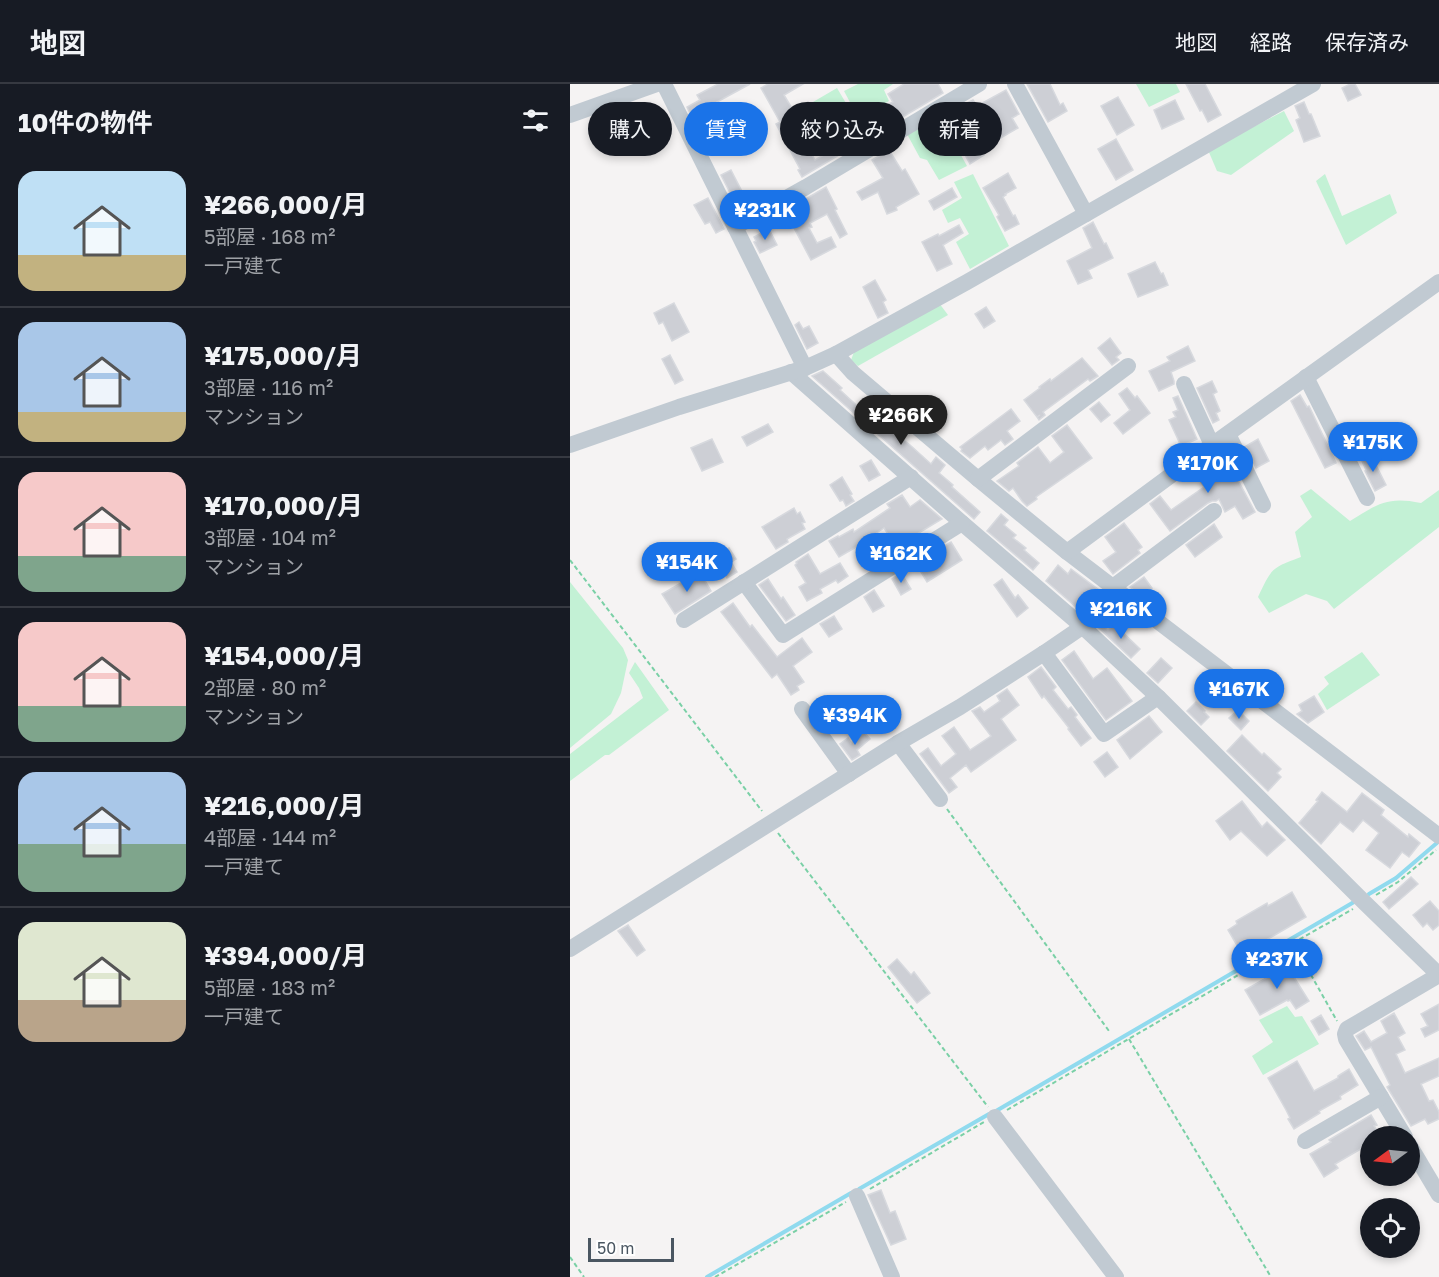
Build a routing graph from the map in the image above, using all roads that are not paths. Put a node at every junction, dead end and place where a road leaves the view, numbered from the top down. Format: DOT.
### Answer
graph roads {
  1 [pos="657,84"];
  2 [pos="664,84"];
  3 [pos="979,84"];
  4 [pos="1015,84"];
  5 [pos="1313,84"];
  6 [pos="570,115"];
  7 [pos="1086,214"];
  8 [pos="735,227"];
  9 [pos="1439,282"];
  10 [pos="836,354"];
  11 [pos="1128,366"];
  12 [pos="798,370"];
  13 [pos="1306,377"];
  14 [pos="1184,384"];
  15 [pos="1227,434"];
  16 [pos="570,445"];
  17 [pos="1212,445"];
  18 [pos="911,477"];
  19 [pos="978,479"];
  20 [pos="1367,498"];
  21 [pos="1263,505"];
  22 [pos="1214,511"];
  23 [pos="962,523"];
  24 [pos="1067,552"];
  25 [pos="744,582"];
  26 [pos="1120,592"];
  27 [pos="684,620"];
  28 [pos="1083,627"];
  29 [pos="1044,653"];
  30 [pos="1158,697"];
  31 [pos="802,710"];
  32 [pos="898,743"];
  33 [pos="849,774"];
  34 [pos="940,799"];
  35 [pos="1438,832"];
  36 [pos="570,949"];
  37 [pos="1439,975"];
  38 [pos="1381,1097"];
  39 [pos="995,1117"];
  40 [pos="1398,1126"];
  41 [pos="1305,1142"];
  42 [pos="1420,1163"];
  43 [pos="1439,1195"];
  44 [pos="857,1196"];
  45 [pos="892,1277"];
  46 [pos="1116,1277"];
  1 -- 6 [label="street"];
  2 -- 8 [label="street"];
  3 -- 8 [label="street"];
  4 -- 7 [label="street"];
  5 -- 7 [label="street"];
  7 -- 10 [label="street"];
  8 -- 12 [label="street"];
  9 -- 13 [label="street"];
  10 -- 12 [label="street"];
  10 -- 19 [label="street"];
  11 -- 19 [label="street"];
  12 -- 16 [label="street"];
  12 -- 18 [label="street"];
  13 -- 15 [label="street"];
  13 -- 20 [label="street"];
  14 -- 17 [label="street"];
  15 -- 17 [label="street"];
  15 -- 21 [label="street"];
  17 -- 24 [label="street"];
  18 -- 23 [label="street"];
  18 -- 25 [label="street"];
  19 -- 24 [label="street"];
  22 -- 26 [label="street"];
  23 -- 25 [label="street"];
  23 -- 28 [label="street"];
  24 -- 26 [label="street"];
  25 -- 27 [label="street"];
  26 -- 28 [label="street"];
  26 -- 35 [label="street"];
  28 -- 29 [label="street"];
  28 -- 30 [label="street"];
  29 -- 30 [label="street"];
  29 -- 32 [label="street"];
  30 -- 37 [label="street"];
  31 -- 33 [label="street"];
  32 -- 33 [label="street"];
  32 -- 34 [label="street"];
  33 -- 36 [label="street"];
  37 -- 38 [label="street"];
  38 -- 40 [label="street"];
  38 -- 41 [label="street"];
  39 -- 46 [label="street"];
  42 -- 43 [label="street"];
  44 -- 45 [label="street"];
}
